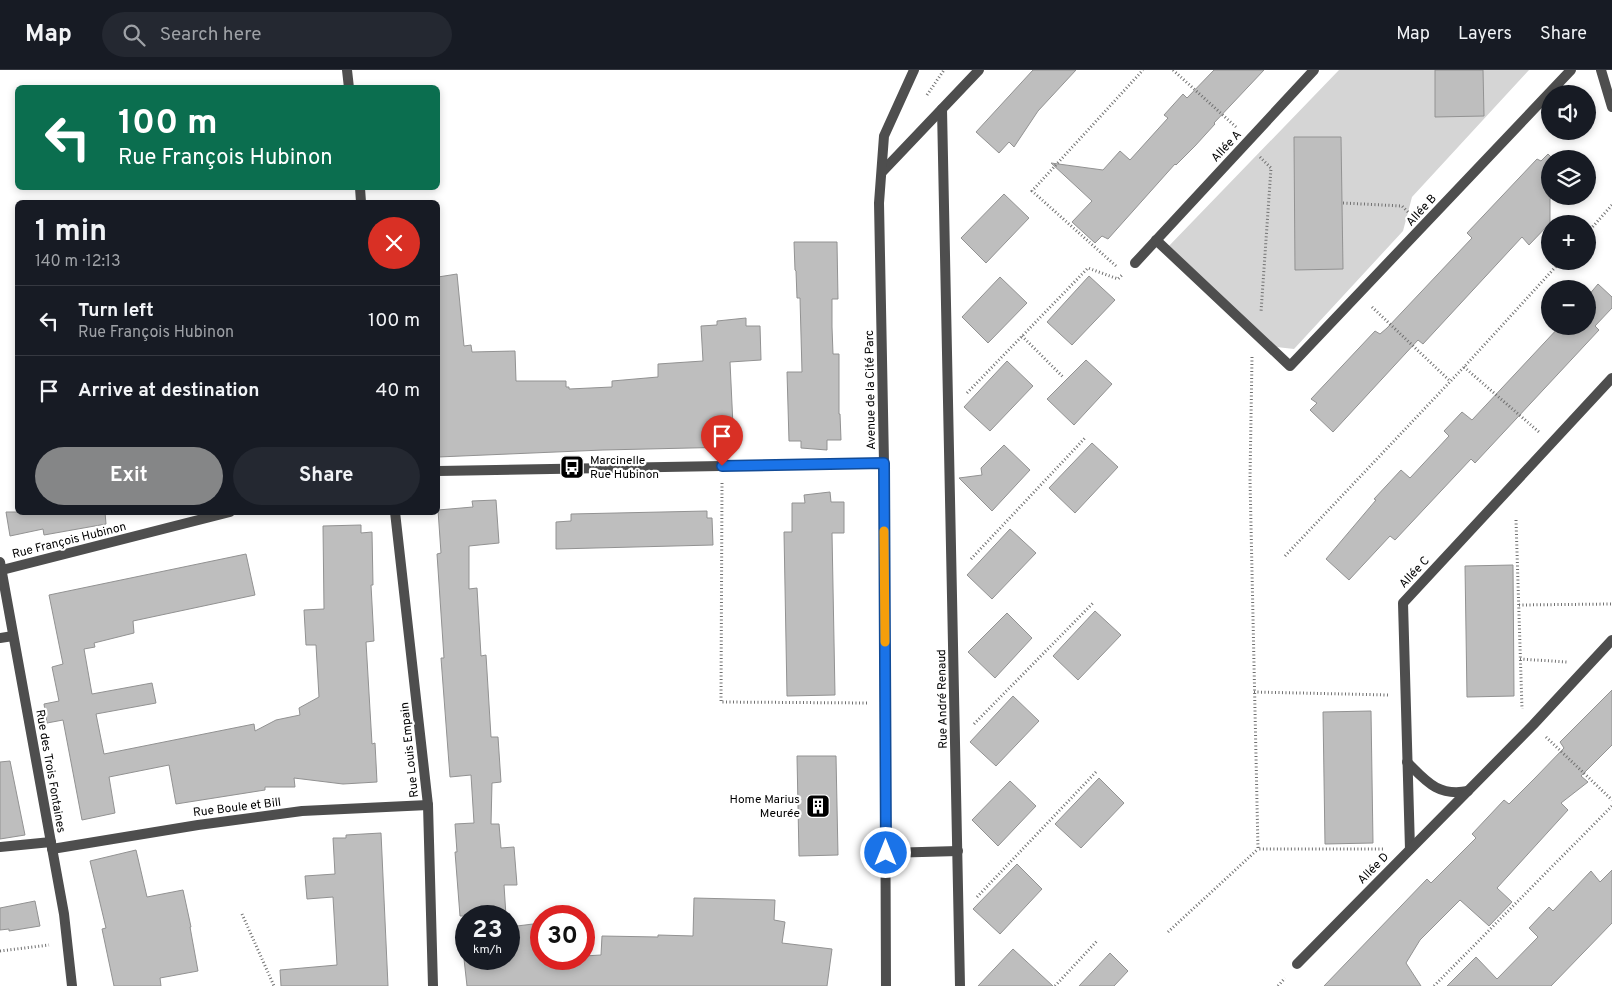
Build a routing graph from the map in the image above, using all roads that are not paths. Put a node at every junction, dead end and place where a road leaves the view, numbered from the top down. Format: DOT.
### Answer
graph roads {
  1 [pos="347,70"];
  2 [pos="914,70"];
  3 [pos="979,70"];
  4 [pos="1314,70"];
  5 [pos="1571,70"];
  6 [pos="1601,70"];
  7 [pos="349,85"];
  8 [pos="1612,107"];
  9 [pos="942,109"];
  10 [pos="882,172"];
  11 [pos="1156,240"];
  12 [pos="1135,263"];
  13 [pos="1612,378"];
  14 [pos="884,463"];
  15 [pos="440,472"];
  16 [pos="217,515"];
  17 [pos="395,515"];
  18 [pos="1,566"];
  19 [pos="14,636"];
  20 [pos="0,638"];
  21 [pos="1612,640"];
  22 [pos="1407,762"];
  23 [pos="1468,791"];
  24 [pos="428,805"];
  25 [pos="51,845"];
  26 [pos="0,848"];
  27 [pos="1410,849"];
  28 [pos="958,851"];
  29 [pos="886,853"];
  30 [pos="1297,964"];
  31 [pos="72,986"];
  32 [pos="434,986"];
  33 [pos="886,986"];
  34 [pos="960,986"];
  1 -- 7 [label="street"];
  2 -- 10 [label="street, Avenue de la Cité Parc"];
  3 -- 9 [label="street"];
  4 -- 11 [label="street, Allée A"];
  5 -- 11 [label="street, Allée B"];
  6 -- 8 [label="street"];
  9 -- 10 [label="street"];
  9 -- 28 [label="street, Rue André Renaud"];
  10 -- 14 [label="street, Avenue de la Cité Parc"];
  11 -- 12 [label="street, Allée A"];
  13 -- 22 [label="street, Allée C"];
  14 -- 15 [label="street"];
  14 -- 29 [label="street, Avenue de la Cité Parc"];
  16 -- 18 [label="street, Rue François Hubinon"];
  17 -- 24 [label="street, Rue Louis Empain"];
  18 -- 19 [label="street, Rue des Trois Fontaines"];
  19 -- 20 [label="street"];
  19 -- 25 [label="street, Rue des Trois Fontaines"];
  21 -- 23 [label="street, Allée D"];
  22 -- 23 [label="street"];
  22 -- 27 [label="street, Allée C"];
  23 -- 27 [label="street, Allée D"];
  24 -- 25 [label="street, Rue Boule et Bill"];
  24 -- 32 [label="street, Rue Louis Empain"];
  25 -- 26 [label="street, Rue Boule et Bill"];
  25 -- 31 [label="street, Rue des Trois Fontaines"];
  27 -- 30 [label="street, Allée D"];
  28 -- 29 [label="street"];
  28 -- 34 [label="street, Rue André Renaud"];
  29 -- 33 [label="street, Avenue de la Cité Parc"];
}
